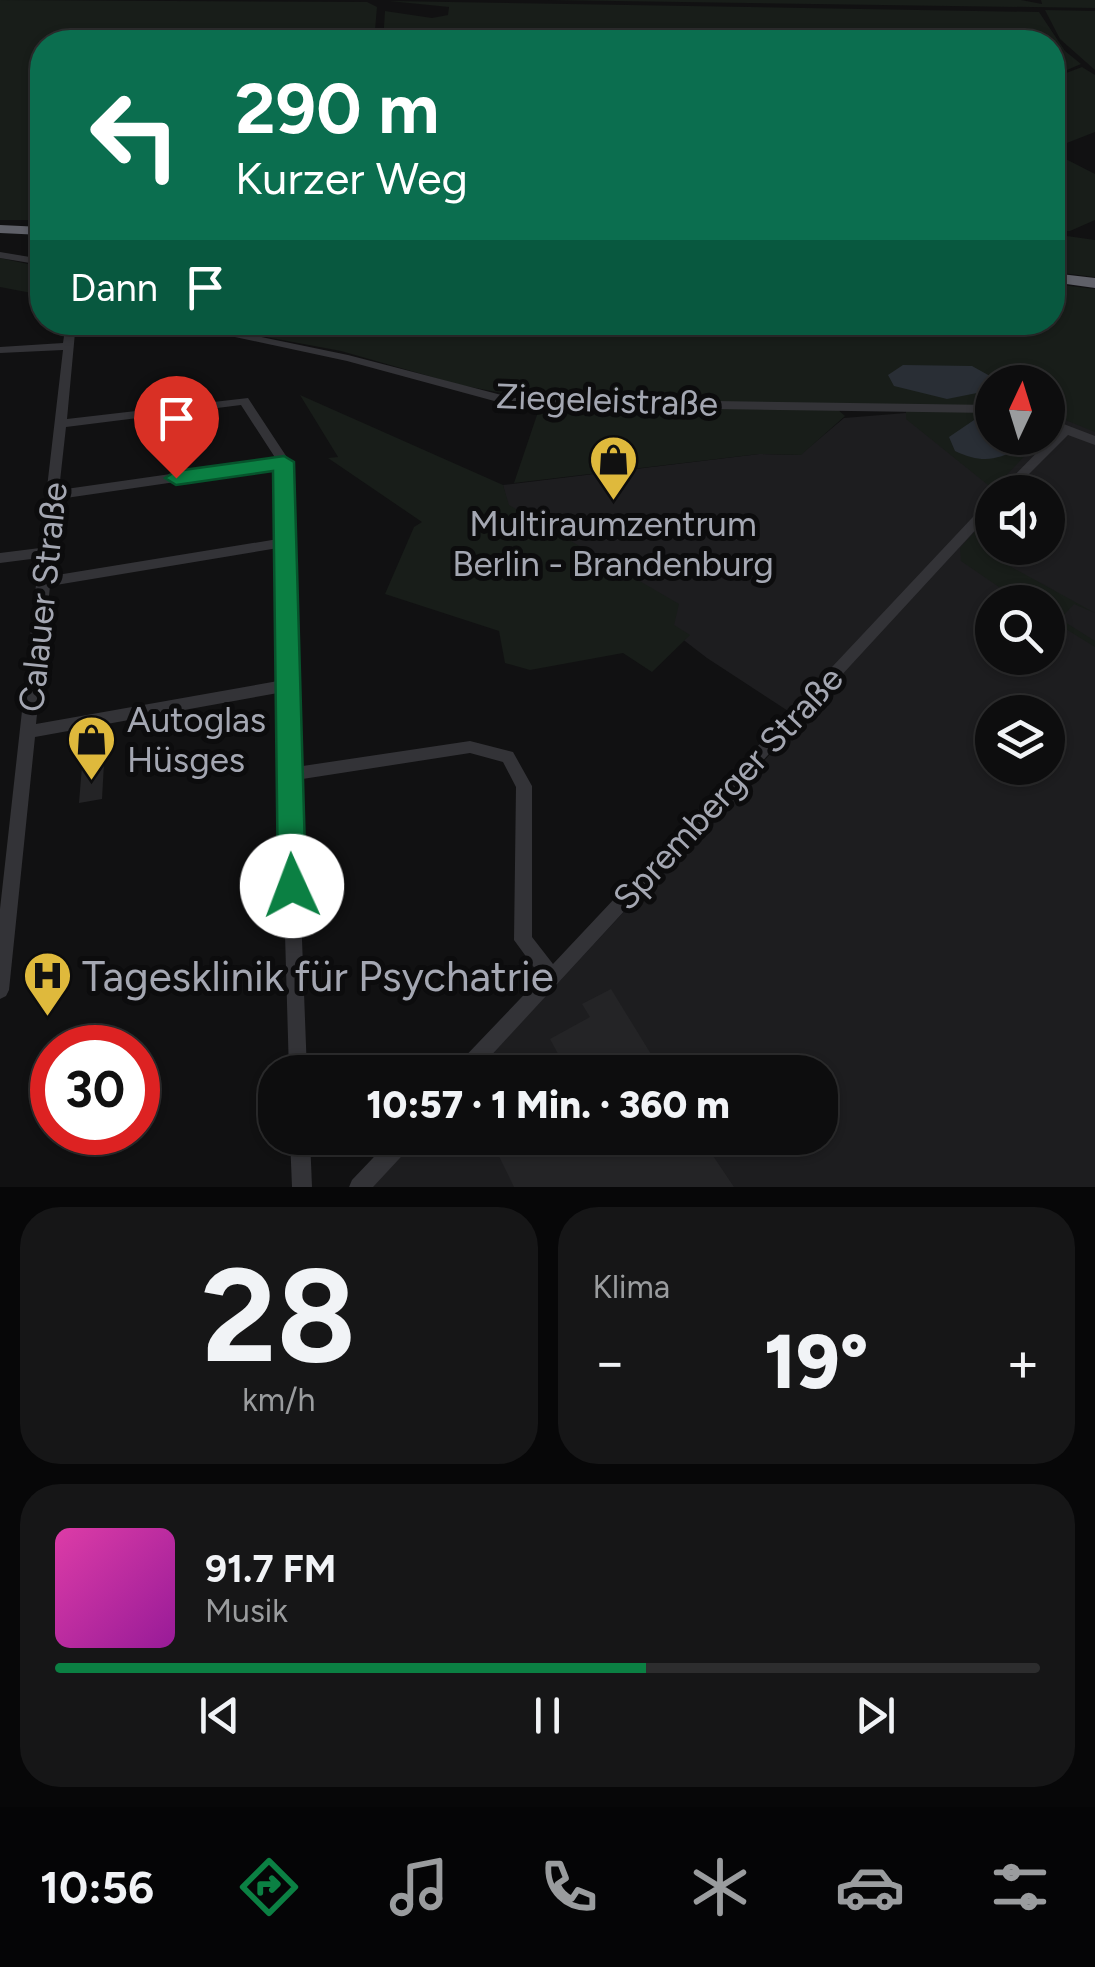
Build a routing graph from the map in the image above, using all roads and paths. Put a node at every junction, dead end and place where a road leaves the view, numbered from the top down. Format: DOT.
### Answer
graph roads {
  1 [pos="0,229"];
  2 [pos="30,230"];
  3 [pos="0,254"];
  4 [pos="30,260"];
  5 [pos="1065,280"];
  6 [pos="1095,283"];
  7 [pos="70,335"];
  8 [pos="234,335"];
  9 [pos="69,346"];
  10 [pos="0,350"];
  11 [pos="244,401"];
  12 [pos="975,409"];
  13 [pos="60,424"];
  14 [pos="1066,430"];
  15 [pos="1095,441"];
  16 [pos="284,462"];
  17 [pos="1021,475"];
  18 [pos="53,495"];
  19 [pos="975,523"];
  20 [pos="282,543"];
  21 [pos="48,552"];
  22 [pos="0,558"];
  23 [pos="45,582"];
  24 [pos="284,686"];
  25 [pos="29,732"];
  26 [pos="288,775"];
  27 [pos="6,869"];
  28 [pos="552,977"];
  29 [pos="0,990"];
  30 [pos="297,1055"];
  31 [pos="480,1055"];
  32 [pos="301,1155"];
  33 [pos="388,1155"];
  34 [pos="302,1187"];
  35 [pos="359,1187"];
  1 -- 2 [label="highway"];
  3 -- 4 [label="street"];
  5 -- 6 [label="highway"];
  7 -- 9 [label="street, Calauer Straße"];
  8 -- 12 [label="street, Ziegeleistraße"];
  9 -- 10 [label="street"];
  9 -- 13 [label="street, Calauer Straße"];
  11 -- 13 [label="street"];
  11 -- 16 [label="street"];
  13 -- 18 [label="street, Calauer Straße"];
  14 -- 15 [label="street"];
  14 -- 17 [label="street"];
  16 -- 18 [label="street"];
  16 -- 20 [label="street"];
  18 -- 21 [label="street, Calauer Straße"];
  19 -- 28 [label="street, Spremberger Straße"];
  20 -- 23 [label="street"];
  20 -- 24 [label="street"];
  21 -- 22 [label="street"];
  21 -- 23 [label="street, Calauer Straße"];
  23 -- 25 [label="street, Calauer Straße"];
  24 -- 25 [label="street"];
  24 -- 26 [label="street"];
  25 -- 27 [label="street, Calauer Straße"];
  26 -- 28 [label="street"];
  26 -- 30 [label="street"];
  27 -- 29 [label="street, Calauer Straße"];
  28 -- 31 [label="street, Spremberger Straße"];
  32 -- 34 [label="street"];
  33 -- 35 [label="street"];
}
